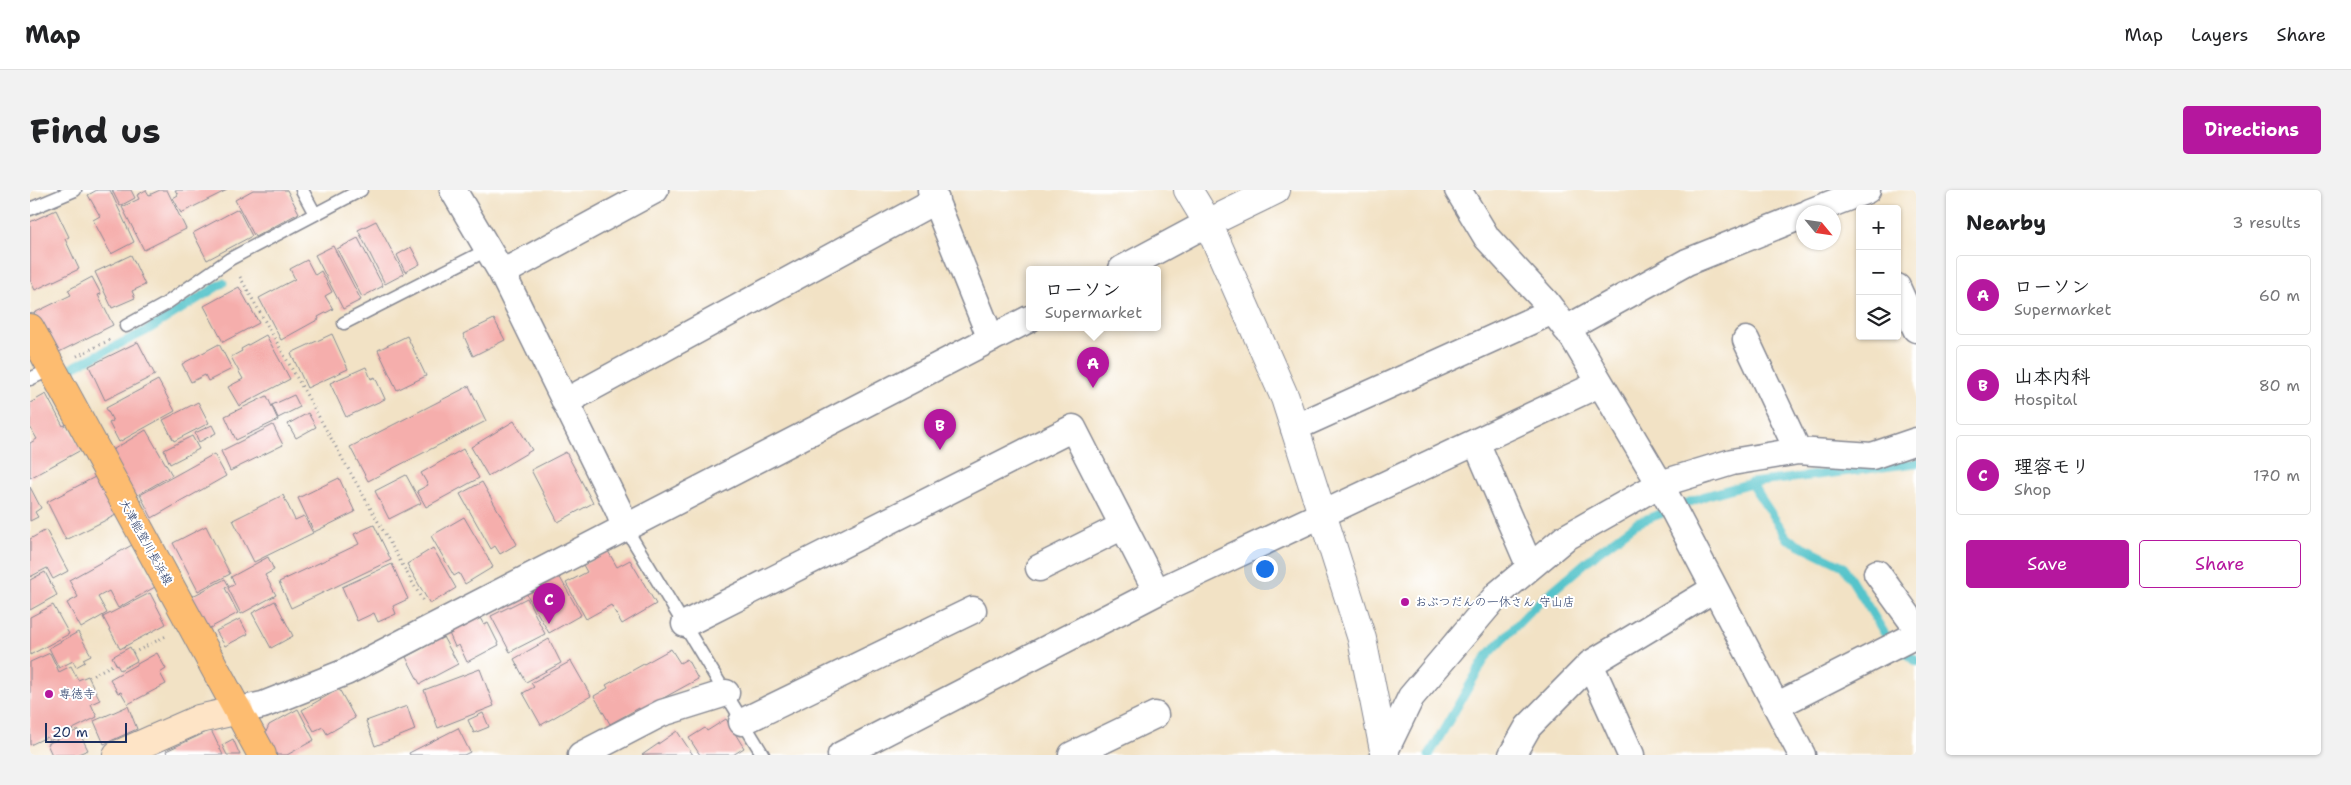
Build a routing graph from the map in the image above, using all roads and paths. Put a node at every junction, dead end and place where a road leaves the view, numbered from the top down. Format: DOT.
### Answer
graph roads {
  1 [pos="75,190"];
  2 [pos="302,190"];
  3 [pos="361,190"];
  4 [pos="453,190"];
  5 [pos="655,190"];
  6 [pos="1188,190"];
  7 [pos="1276,190"];
  8 [pos="1458,190"];
  9 [pos="1867,190"];
  10 [pos="934,195"];
  11 [pos="1828,205"];
  12 [pos="30,209"];
  13 [pos="315,214"];
  14 [pos="1796,218"];
  15 [pos="1208,223"];
  16 [pos="489,250"];
  17 [pos="230,259"];
  18 [pos="1128,266"];
  19 [pos="502,273"];
  20 [pos="1901,295"];
  21 [pos="1559,320"];
  22 [pos="1026,321"];
  23 [pos="344,324"];
  24 [pos="126,326"];
  25 [pos="30,328"];
  26 [pos="1916,329"];
  27 [pos="991,340"];
  28 [pos="1746,340"];
  29 [pos="40,374"];
  30 [pos="1599,384"];
  31 [pos="564,402"];
  32 [pos="1294,428"];
  33 [pos="1916,440"];
  34 [pos="1476,442"];
  35 [pos="1798,451"];
  36 [pos="1662,488"];
  37 [pos="1322,514"];
  38 [pos="1123,526"];
  39 [pos="625,527"];
  40 [pos="1530,567"];
  41 [pos="1039,568"];
  42 [pos="1877,573"];
  43 [pos="1714,589"];
  44 [pos="1157,592"];
  45 [pos="973,610"];
  46 [pos="191,623"];
  47 [pos="686,624"];
  48 [pos="437,626"];
  49 [pos="1916,627"];
  50 [pos="1916,635"];
  51 [pos="133,653"];
  52 [pos="116,663"];
  53 [pos="1590,664"];
  54 [pos="93,675"];
  55 [pos="726,693"];
  56 [pos="1776,706"];
  57 [pos="239,710"];
  58 [pos="1155,715"];
  59 [pos="742,722"];
  60 [pos="1384,754"];
  61 [pos="117,755"];
  62 [pos="262,755"];
  63 [pos="581,755"];
  64 [pos="763,755"];
  65 [pos="841,755"];
  66 [pos="1072,755"];
  67 [pos="1512,755"];
  68 [pos="1631,755"];
  69 [pos="1802,755"];
  1 -- 12 [label="lane"];
  2 -- 13 [label="lane"];
  3 -- 13 [label="lane"];
  4 -- 16 [label="street"];
  5 -- 19 [label="street"];
  6 -- 15 [label="street"];
  7 -- 15 [label="street"];
  8 -- 21 [label="street"];
  9 -- 11 [label="street"];
  10 -- 27 [label="street"];
  10 -- 31 [label="street"];
  13 -- 17 [label="lane"];
  14 -- 21 [label="street"];
  15 -- 18 [label="street"];
  15 -- 32 [label="street"];
  16 -- 19 [label="street"];
  16 -- 23 [label="lane"];
  17 -- 24 [label="lane"];
  17 -- 48 [label="path"];
  19 -- 31 [label="street"];
  20 -- 26 [label="street"];
  21 -- 30 [label="street"];
  21 -- 32 [label="street"];
  22 -- 27 [label="street"];
  24 -- 29 [label="path"];
  25 -- 29 [label="main road, 大津能登川長浜線"];
  27 -- 39 [label="street"];
  28 -- 35 [label="street"];
  29 -- 46 [label="main road, 大津能登川長浜線"];
  30 -- 34 [label="street"];
  30 -- 36 [label="street"];
  31 -- 39 [label="street"];
  32 -- 37 [label="street"];
  33 -- 35 [label="street"];
  34 -- 37 [label="street"];
  34 -- 40 [label="street"];
  35 -- 36 [label="street"];
  36 -- 40 [label="street"];
  36 -- 43 [label="street"];
  37 -- 44 [label="street"];
  37 -- 60 [label="street"];
  38 -- 41 [label="street"];
  38 -- 44 [label="street"];
  38 -- 47 [label="street"];
  39 -- 47 [label="lane"];
  39 -- 48 [label="street"];
  40 -- 60 [label="street"];
  42 -- 49 [label="street"];
  43 -- 53 [label="street"];
  43 -- 56 [label="street"];
  44 -- 65 [label="street"];
  45 -- 59 [label="street"];
  46 -- 51 [label="path"];
  46 -- 57 [label="main road, 大津能登川長浜線"];
  47 -- 55 [label="lane"];
  48 -- 57 [label="street"];
  50 -- 56 [label="street"];
  52 -- 54 [label="path"];
  53 -- 67 [label="street"];
  53 -- 68 [label="street"];
  55 -- 59 [label="lane"];
  55 -- 63 [label="street"];
  56 -- 69 [label="street"];
  57 -- 61 [label="main road"];
  57 -- 62 [label="main road, 大津能登川長浜線"];
  58 -- 66 [label="street"];
  59 -- 64 [label="lane"];
}
